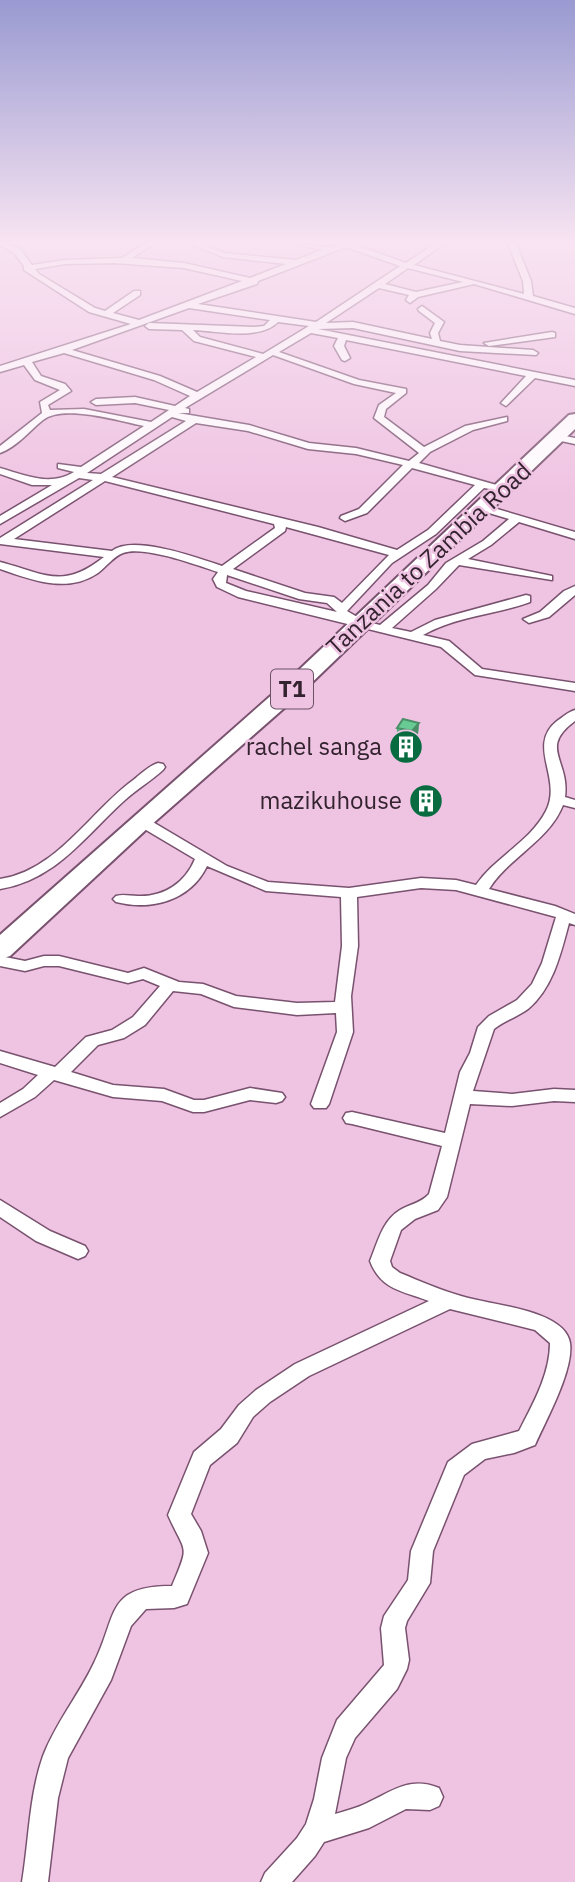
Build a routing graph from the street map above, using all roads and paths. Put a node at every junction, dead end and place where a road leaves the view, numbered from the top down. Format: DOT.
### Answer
graph roads {
  1 [pos="124,329"];
  2 [pos="187,329"];
  3 [pos="227,329"];
  4 [pos="262,329"];
  5 [pos="311,329"];
  6 [pos="319,329"];
  7 [pos="367,329"];
  8 [pos="436,329"];
  9 [pos="552,335"];
  10 [pos="343,337"];
  11 [pos="398,337"];
  12 [pos="435,343"];
  13 [pos="452,347"];
  14 [pos="399,348"];
  15 [pos="67,351"];
  16 [pos="533,353"];
  17 [pos="268,354"];
  18 [pos="345,358"];
  19 [pos="0,359"];
  20 [pos="32,361"];
  21 [pos="0,369"];
  22 [pos="533,375"];
  23 [pos="575,383"];
  24 [pos="195,397"];
  25 [pos="96,402"];
  26 [pos="506,403"];
  27 [pos="174,412"];
  28 [pos="47,414"];
  29 [pos="504,419"];
  30 [pos="575,419"];
  31 [pos="194,420"];
  32 [pos="152,425"];
  33 [pos="566,439"];
  34 [pos="119,446"];
  35 [pos="151,449"];
  36 [pos="341,449"];
  37 [pos="0,450"];
  38 [pos="424,451"];
  39 [pos="410,465"];
  40 [pos="62,466"];
  41 [pos="0,471"];
  42 [pos="80,473"];
  43 [pos="105,478"];
  44 [pos="64,481"];
  45 [pos="492,487"];
  46 [pos="483,509"];
  47 [pos="345,518"];
  48 [pos="516,519"];
  49 [pos="0,521"];
  50 [pos="279,522"];
  51 [pos="575,536"];
  52 [pos="2,541"];
  53 [pos="113,554"];
  54 [pos="397,554"];
  55 [pos="457,561"];
  56 [pos="0,565"];
  57 [pos="225,569"];
  58 [pos="548,578"];
  59 [pos="575,590"];
  60 [pos="526,599"];
  61 [pos="350,618"];
  62 [pos="529,619"];
  63 [pos="383,629"];
  64 [pos="413,636"];
  65 [pos="575,687"];
  66 [pos="575,714"];
  67 [pos="158,766"];
  68 [pos="558,799"];
  69 [pos="575,804"];
  70 [pos="141,821"];
  71 [pos="203,858"];
  72 [pos="0,884"];
  73 [pos="479,892"];
  74 [pos="349,893"];
  75 [pos="121,899"];
  76 [pos="570,917"];
  77 [pos="0,950"];
  78 [pos="0,961"];
  79 [pos="170,984"];
  80 [pos="344,1006"];
  81 [pos="0,1057"];
  82 [pos="54,1074"];
  83 [pos="276,1097"];
  84 [pos="465,1097"];
  85 [pos="575,1097"];
  86 [pos="320,1104"];
  87 [pos="0,1111"];
  88 [pos="352,1118"];
  89 [pos="450,1141"];
  90 [pos="0,1207"];
  91 [pos="78,1251"];
  92 [pos="448,1301"];
  93 [pos="430,1797"];
  94 [pos="316,1832"];
  95 [pos="35,1882"];
  96 [pos="274,1882"];
  1 -- 15 [label="street"];
  2 -- 17 [label="street"];
  3 -- 4 [label="street"];
  5 -- 17 [label="street"];
  6 -- 10 [label="street"];
  7 -- 11 [label="street"];
  8 -- 12 [label="street"];
  9 -- 13 [label="street"];
  10 -- 14 [label="street"];
  10 -- 18 [label="street"];
  11 -- 12 [label="street"];
  11 -- 14 [label="street"];
  12 -- 13 [label="street"];
  13 -- 16 [label="street"];
  14 -- 22 [label="street"];
  15 -- 20 [label="street"];
  15 -- 24 [label="street"];
  17 -- 24 [label="street"];
  17 -- 38 [label="street"];
  19 -- 20 [label="street"];
  20 -- 21 [label="street"];
  20 -- 28 [label="street"];
  22 -- 23 [label="street"];
  22 -- 26 [label="street"];
  24 -- 27 [label="street"];
  25 -- 27 [label="street"];
  27 -- 31 [label="street"];
  27 -- 32 [label="street"];
  27 -- 36 [label="street"];
  28 -- 32 [label="street"];
  28 -- 37 [label="street"];
  29 -- 38 [label="street"];
  30 -- 33 [label="highway, Tanzania to Zambia Road / T1"];
  31 -- 35 [label="street"];
  31 -- 36 [label="street"];
  32 -- 34 [label="street"];
  33 -- 45 [label="highway, Tanzania to Zambia Road / T1"];
  34 -- 35 [label="street"];
  34 -- 42 [label="street"];
  35 -- 43 [label="street"];
  36 -- 39 [label="street"];
  38 -- 39 [label="street"];
  39 -- 45 [label="street"];
  39 -- 47 [label="street"];
  40 -- 42 [label="street"];
  41 -- 44 [label="street"];
  42 -- 43 [label="street"];
  42 -- 44 [label="street"];
  43 -- 50 [label="street"];
  43 -- 52 [label="street"];
  44 -- 49 [label="street"];
  45 -- 46 [label="highway, Tanzania to Zambia Road / T1"];
  45 -- 54 [label="street"];
  46 -- 48 [label="street"];
  46 -- 61 [label="highway, Tanzania to Zambia Road / T1"];
  48 -- 51 [label="street"];
  48 -- 55 [label="street"];
  50 -- 54 [label="street"];
  50 -- 57 [label="street"];
  52 -- 53 [label="street"];
  53 -- 56 [label="street"];
  53 -- 57 [label="street"];
  54 -- 61 [label="street"];
  55 -- 58 [label="street"];
  55 -- 63 [label="street"];
  57 -- 61 [label="street"];
  57 -- 61 [label="street"];
  59 -- 62 [label="street"];
  60 -- 64 [label="street"];
  61 -- 63 [label="street"];
  61 -- 70 [label="highway, Tanzania to Zambia Road / T1"];
  63 -- 64 [label="street"];
  64 -- 65 [label="street"];
  66 -- 68 [label="street"];
  67 -- 72 [label="street"];
  68 -- 69 [label="street"];
  68 -- 73 [label="street"];
  70 -- 71 [label="street"];
  70 -- 77 [label="highway, Tanzania to Zambia Road / T1"];
  71 -- 74 [label="street"];
  71 -- 75 [label="street"];
  73 -- 74 [label="street"];
  73 -- 76 [label="street"];
  74 -- 80 [label="street"];
  76 -- 84 [label="street"];
  78 -- 79 [label="street"];
  79 -- 80 [label="street"];
  79 -- 82 [label="street"];
  80 -- 86 [label="street"];
  81 -- 82 [label="street"];
  82 -- 83 [label="street"];
  82 -- 87 [label="street"];
  84 -- 85 [label="street"];
  84 -- 89 [label="street"];
  88 -- 89 [label="street"];
  89 -- 92 [label="street"];
  90 -- 91 [label="street"];
  92 -- 94 [label="street"];
  92 -- 95 [label="street"];
  93 -- 94 [label="street"];
  94 -- 96 [label="street"];
}
